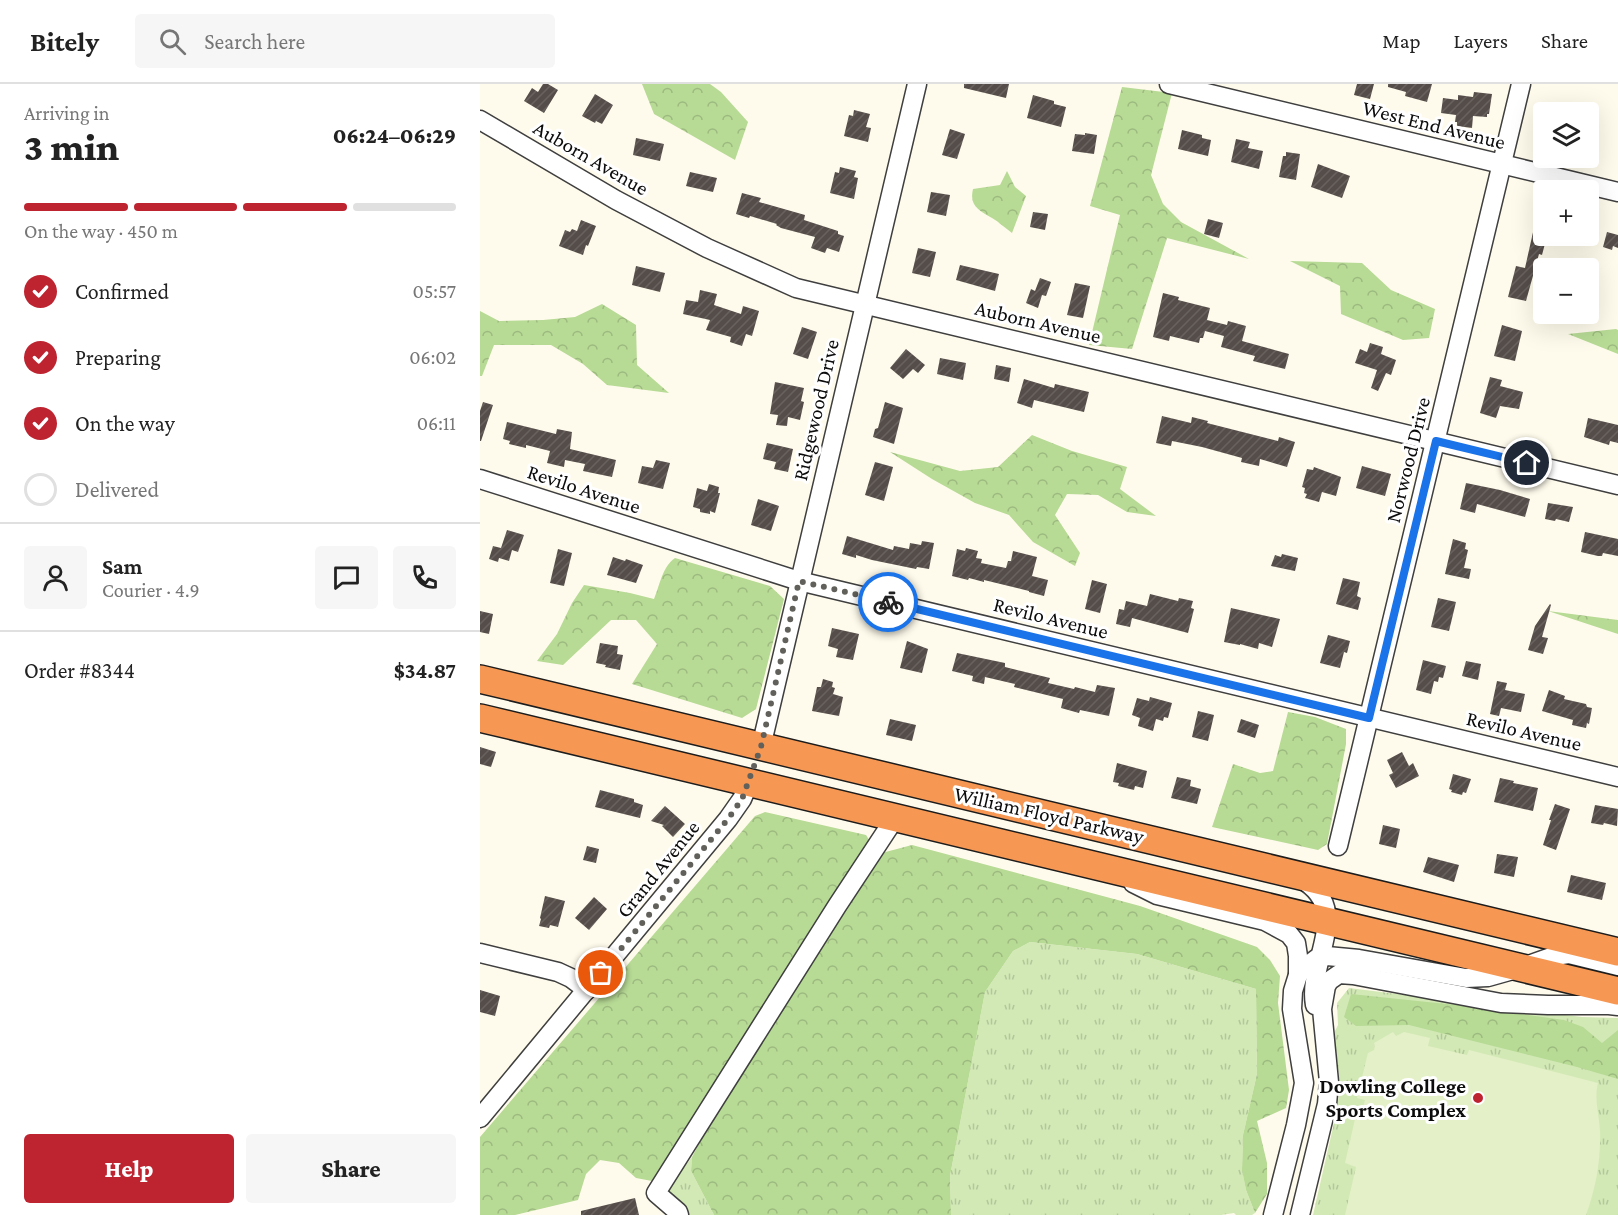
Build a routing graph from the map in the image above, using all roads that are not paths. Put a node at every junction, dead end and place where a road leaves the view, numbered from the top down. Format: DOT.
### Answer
graph roads {
  1 [pos="917,84"];
  2 [pos="1169,84"];
  3 [pos="1521,84"];
  4 [pos="480,120"];
  5 [pos="1502,164"];
  6 [pos="1618,192"];
  7 [pos="865,304"];
  8 [pos="1436,441"];
  9 [pos="480,479"];
  10 [pos="1618,485"];
  11 [pos="799,581"];
  12 [pos="480,679"];
  13 [pos="480,718"];
  14 [pos="1369,718"];
  15 [pos="761,747"];
  16 [pos="1618,777"];
  17 [pos="749,783"];
  18 [pos="894,818"];
  19 [pos="1338,846"];
  20 [pos="1102,868"];
  21 [pos="1290,873"];
  22 [pos="1327,922"];
  23 [pos="1618,952"];
  24 [pos="480,953"];
  25 [pos="1320,958"];
  26 [pos="1618,966"];
  27 [pos="1520,968"];
  28 [pos="1298,975"];
  29 [pos="587,990"];
  30 [pos="1618,991"];
  31 [pos="1618,1006"];
  32 [pos="1326,1056"];
  33 [pos="480,1118"];
  34 [pos="1298,1214"];
  35 [pos="679,1215"];
  36 [pos="1273,1215"];
  1 -- 7 [label="street, Ridgewood Drive"];
  2 -- 5 [label="street, West End Avenue"];
  3 -- 5 [label="street, Norwood Drive"];
  4 -- 7 [label="street, Auborn Avenue"];
  5 -- 6 [label="street, West End Avenue"];
  5 -- 8 [label="street, Norwood Drive"];
  7 -- 8 [label="street, Auborn Avenue"];
  7 -- 11 [label="street, Ridgewood Drive"];
  8 -- 10 [label="street, Auborn Avenue"];
  8 -- 14 [label="street, Norwood Drive"];
  9 -- 11 [label="street, Revilo Avenue"];
  11 -- 14 [label="street, Revilo Avenue"];
  11 -- 15 [label="street, Ridgewood Drive"];
  12 -- 15 [label="highway, William Floyd Parkway"];
  13 -- 17 [label="highway, William Floyd Parkway"];
  14 -- 16 [label="street, Revilo Avenue"];
  14 -- 19 [label="street, Norwood Drive"];
  15 -- 17 [label="highway"];
  15 -- 21 [label="highway, William Floyd Parkway"];
  17 -- 18 [label="highway, William Floyd Parkway"];
  17 -- 29 [label="street, Grand Avenue"];
  18 -- 20 [label="highway, William Floyd Parkway"];
  18 -- 35 [label="street"];
  20 -- 22 [label="highway, William Floyd Parkway"];
  20 -- 28 [label="street"];
  21 -- 22 [label="street"];
  21 -- 23 [label="highway, William Floyd Parkway"];
  22 -- 25 [label="street"];
  22 -- 27 [label="highway, William Floyd Parkway"];
  24 -- 29 [label="street"];
  25 -- 27 [label="street"];
  25 -- 28 [label="street"];
  25 -- 32 [label="street"];
  26 -- 27 [label="street"];
  27 -- 30 [label="highway, William Floyd Parkway"];
  28 -- 36 [label="street"];
  29 -- 33 [label="street, Grand Avenue"];
  31 -- 32 [label="street"];
  32 -- 34 [label="street"];
}
